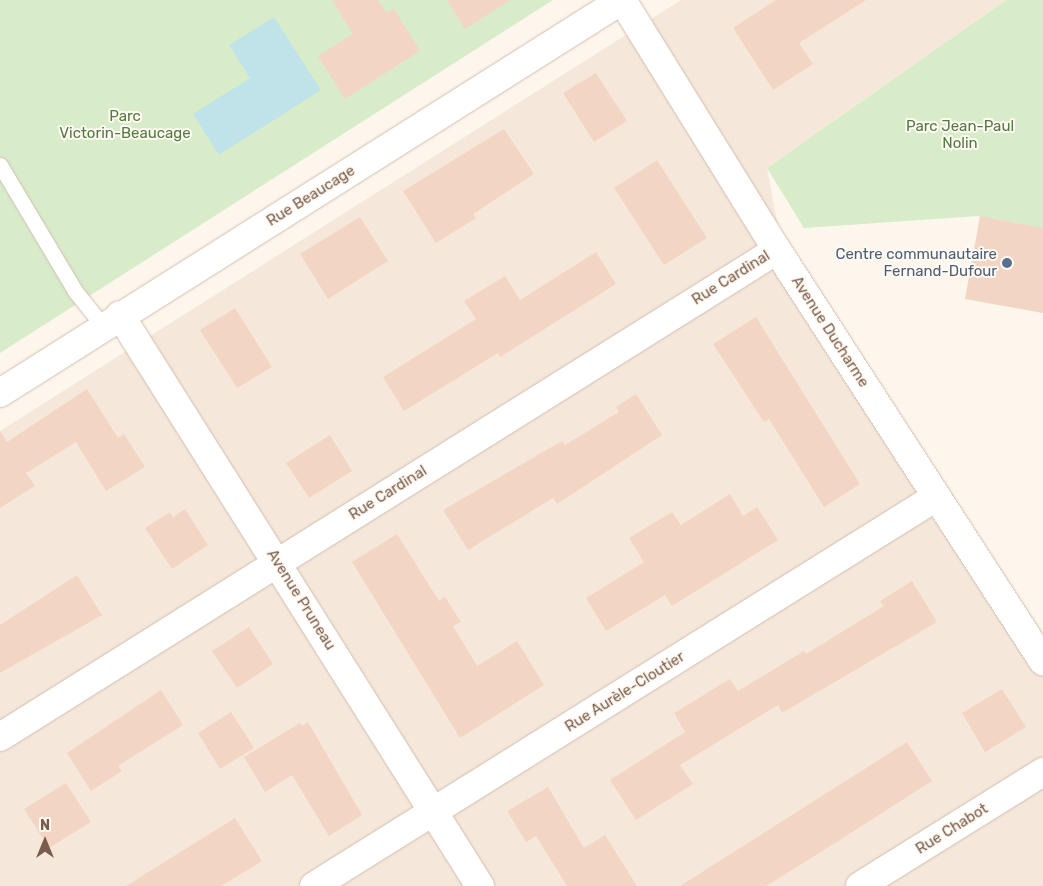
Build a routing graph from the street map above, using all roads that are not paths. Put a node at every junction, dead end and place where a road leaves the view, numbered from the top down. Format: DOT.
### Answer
graph roads {
  1 [pos="622,0"];
  2 [pos="0,165"];
  3 [pos="777,250"];
  4 [pos="112,321"];
  5 [pos="0,392"];
  6 [pos="936,497"];
  7 [pos="277,562"];
  8 [pos="1043,661"];
  9 [pos="0,737"];
  10 [pos="1043,772"];
  11 [pos="434,811"];
  12 [pos="314,886"];
  13 [pos="480,886"];
  14 [pos="860,886"];
  1 -- 3 [label="street, Avenue Ducharme"];
  1 -- 4 [label="street, Rue Beaucage"];
  2 -- 4 [label="lane"];
  3 -- 6 [label="street, Avenue Ducharme"];
  3 -- 7 [label="street, Rue Cardinal"];
  4 -- 5 [label="street, Rue Beaucage"];
  4 -- 7 [label="street, Avenue Pruneau"];
  6 -- 8 [label="street, Avenue Ducharme"];
  6 -- 11 [label="street, Rue Aurèle-Cloutier"];
  7 -- 9 [label="street, Rue Cardinal"];
  7 -- 11 [label="street, Avenue Pruneau"];
  10 -- 14 [label="street, Rue Chabot"];
  11 -- 12 [label="street, Rue Aurèle-Cloutier"];
  11 -- 13 [label="street, Avenue Pruneau"];
}
